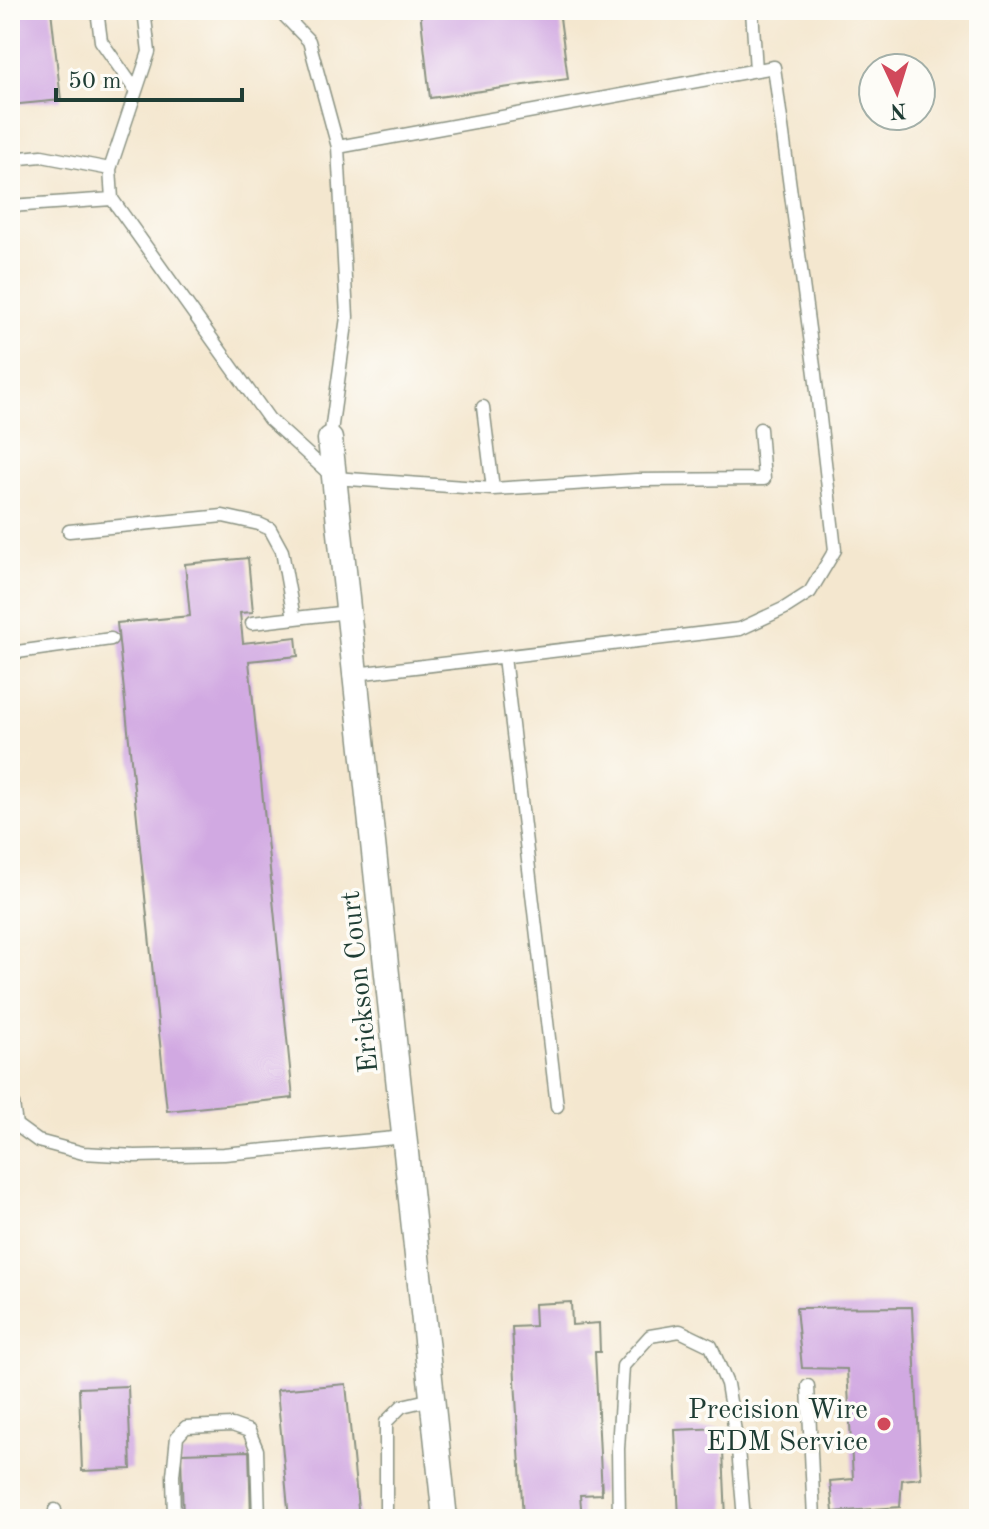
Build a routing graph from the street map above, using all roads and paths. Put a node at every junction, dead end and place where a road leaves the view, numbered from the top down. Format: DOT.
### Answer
graph roads {
  1 [pos="97,10"];
  2 [pos="144,10"];
  3 [pos="279,10"];
  4 [pos="752,10"];
  5 [pos="756,70"];
  6 [pos="136,91"];
  7 [pos="338,147"];
  8 [pos="10,159"];
  9 [pos="110,169"];
  10 [pos="112,199"];
  11 [pos="10,206"];
  12 [pos="483,407"];
  13 [pos="760,429"];
  14 [pos="330,439"];
  15 [pos="334,478"];
  16 [pos="493,489"];
  17 [pos="69,531"];
  18 [pos="348,612"];
  19 [pos="294,618"];
  20 [pos="252,623"];
  21 [pos="111,639"];
  22 [pos="10,653"];
  23 [pos="504,657"];
  24 [pos="355,674"];
  25 [pos="10,1083"];
  26 [pos="557,1106"];
  27 [pos="405,1137"];
  28 [pos="808,1386"];
  29 [pos="432,1399"];
  30 [pos="174,1519"];
  31 [pos="259,1519"];
  32 [pos="386,1519"];
  33 [pos="445,1519"];
  34 [pos="619,1519"];
  35 [pos="744,1519"];
  36 [pos="814,1519"];
  1 -- 6 [label="lane"];
  2 -- 6 [label="lane"];
  3 -- 7 [label="lane"];
  4 -- 5 [label="lane"];
  5 -- 7 [label="lane"];
  5 -- 23 [label="lane"];
  6 -- 9 [label="lane"];
  7 -- 14 [label="lane"];
  8 -- 9 [label="lane"];
  9 -- 10 [label="lane"];
  10 -- 11 [label="lane"];
  10 -- 15 [label="lane"];
  12 -- 16 [label="lane"];
  13 -- 16 [label="lane"];
  14 -- 15 [label="street, Erickson Court"];
  15 -- 16 [label="lane"];
  15 -- 18 [label="street, Erickson Court"];
  17 -- 19 [label="lane"];
  18 -- 19 [label="lane"];
  18 -- 24 [label="street, Erickson Court"];
  19 -- 20 [label="lane"];
  21 -- 22 [label="lane"];
  23 -- 24 [label="lane"];
  23 -- 26 [label="lane"];
  24 -- 27 [label="street, Erickson Court"];
  25 -- 27 [label="lane"];
  27 -- 29 [label="street, Erickson Court"];
  28 -- 36 [label="lane"];
  29 -- 32 [label="lane"];
  29 -- 33 [label="street, Erickson Court"];
  30 -- 31 [label="lane"];
  34 -- 35 [label="lane"];
}
